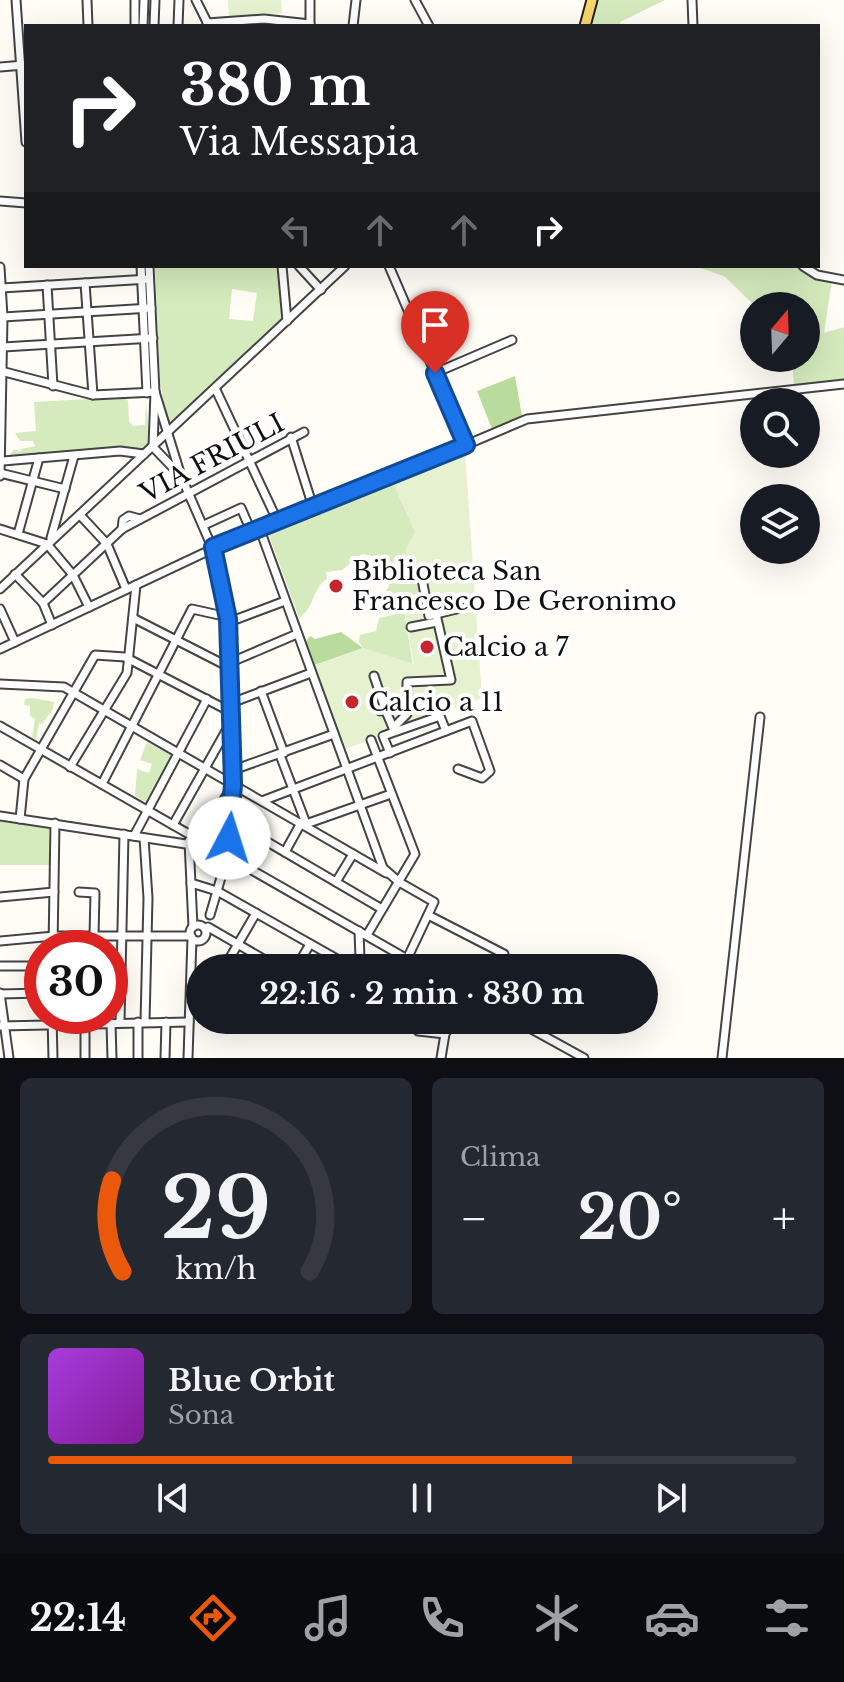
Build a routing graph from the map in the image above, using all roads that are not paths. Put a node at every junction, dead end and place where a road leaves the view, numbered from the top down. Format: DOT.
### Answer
graph roads {
  1 [pos="16,0"];
  2 [pos="87,0"];
  3 [pos="135,0"];
  4 [pos="144,0"];
  5 [pos="155,0"];
  6 [pos="179,0"];
  7 [pos="196,0"];
  8 [pos="310,0"];
  9 [pos="356,0"];
  10 [pos="415,0"];
  11 [pos="592,0"];
  12 [pos="692,0"];
  13 [pos="276,23"];
  14 [pos="88,24"];
  15 [pos="135,24"];
  16 [pos="143,24"];
  17 [pos="154,24"];
  18 [pos="178,24"];
  19 [pos="208,24"];
  20 [pos="310,24"];
  21 [pos="353,24"];
  22 [pos="428,24"];
  23 [pos="586,24"];
  24 [pos="693,24"];
  25 [pos="23,34"];
  26 [pos="24,66"];
  27 [pos="0,67"];
  28 [pos="22,203"];
  29 [pos="1,206"];
  30 [pos="0,267"];
  31 [pos="142,268"];
  32 [pos="148,268"];
  33 [pos="282,268"];
  34 [pos="301,268"];
  35 [pos="343,268"];
  36 [pos="390,268"];
  37 [pos="806,268"];
  38 [pos="145,279"];
  39 [pos="844,280"];
  40 [pos="85,283"];
  41 [pos="47,285"];
  42 [pos="1,290"];
  43 [pos="321,290"];
  44 [pos="147,308"];
  45 [pos="87,312"];
  46 [pos="49,314"];
  47 [pos="3,317"];
  48 [pos="287,321"];
  49 [pos="148,338"];
  50 [pos="512,340"];
  51 [pos="90,341"];
  52 [pos="51,343"];
  53 [pos="2,344"];
  54 [pos="2,372"];
  55 [pos="435,373"];
  56 [pos="844,384"];
  57 [pos="53,386"];
  58 [pos="216,390"];
  59 [pos="151,392"];
  60 [pos="93,395"];
  61 [pos="1,430"];
  62 [pos="304,432"];
  63 [pos="166,435"];
  64 [pos="291,437"];
  65 [pos="466,445"];
  66 [pos="153,447"];
  67 [pos="127,452"];
  68 [pos="146,454"];
  69 [pos="74,456"];
  70 [pos="39,458"];
  71 [pos="248,459"];
  72 [pos="3,461"];
  73 [pos="136,462"];
  74 [pos="0,474"];
  75 [pos="181,476"];
  76 [pos="33,481"];
  77 [pos="65,489"];
  78 [pos="189,492"];
  79 [pos="313,507"];
  80 [pos="80,515"];
  81 [pos="57,518"];
  82 [pos="277,520"];
  83 [pos="204,525"];
  84 [pos="66,528"];
  85 [pos="0,529"];
  86 [pos="255,529"];
  87 [pos="18,534"];
  88 [pos="49,543"];
  89 [pos="107,544"];
  90 [pos="213,547"];
  91 [pos="15,574"];
  92 [pos="73,575"];
  93 [pos="422,579"];
  94 [pos="136,585"];
  95 [pos="1,586"];
  96 [pos="126,589"];
  97 [pos="285,601"];
  98 [pos="43,603"];
  99 [pos="89,607"];
  100 [pos="461,608"];
  101 [pos="0,609"];
  102 [pos="133,618"];
  103 [pos="436,618"];
  104 [pos="228,619"];
  105 [pos="52,625"];
  106 [pos="411,627"];
  107 [pos="308,634"];
  108 [pos="298,636"];
  109 [pos="176,641"];
  110 [pos="15,642"];
  111 [pos="0,649"];
  112 [pos="129,659"];
  113 [pos="229,665"];
  114 [pos="311,673"];
  115 [pos="159,675"];
  116 [pos="374,676"];
  117 [pos="0,684"];
  118 [pos="261,691"];
  119 [pos="73,693"];
  120 [pos="207,699"];
  121 [pos="231,703"];
  122 [pos="103,710"];
  123 [pos="232,716"];
  124 [pos="760,717"];
  125 [pos="0,726"];
  126 [pos="412,726"];
  127 [pos="132,728"];
  128 [pos="394,730"];
  129 [pos="446,731"];
  130 [pos="334,734"];
  131 [pos="371,740"];
  132 [pos="418,742"];
  133 [pos="41,750"];
  134 [pos="390,753"];
  135 [pos="179,754"];
  136 [pos="282,754"];
  137 [pos="378,758"];
  138 [pos="0,765"];
  139 [pos="70,767"];
  140 [pos="205,769"];
  141 [pos="458,769"];
  142 [pos="233,770"];
  143 [pos="347,770"];
  144 [pos="24,779"];
  145 [pos="102,784"];
  146 [pos="233,784"];
  147 [pos="293,790"];
  148 [pos="391,794"];
  149 [pos="262,801"];
  150 [pos="360,805"];
  151 [pos="148,811"];
  152 [pos="0,816"];
  153 [pos="20,819"];
  154 [pos="230,820"];
  155 [pos="55,823"];
  156 [pos="305,824"];
  157 [pos="173,825"];
  158 [pos="124,834"];
  159 [pos="134,836"];
  160 [pos="144,838"];
  161 [pos="194,841"];
  162 [pos="285,852"];
  163 [pos="353,854"];
  164 [pos="227,857"];
  165 [pos="388,874"];
  166 [pos="336,882"];
  167 [pos="399,882"];
  168 [pos="191,883"];
  169 [pos="217,891"];
  170 [pos="54,892"];
  171 [pos="79,892"];
  172 [pos="0,897"];
  173 [pos="382,909"];
  174 [pos="256,913"];
  175 [pos="428,915"];
  176 [pos="54,930"];
  177 [pos="92,930"];
  178 [pos="122,930"];
  179 [pos="202,931"];
  180 [pos="363,933"];
  181 [pos="128,937"];
  182 [pos="147,937"];
  183 [pos="192,937"];
  184 [pos="24,939"];
  185 [pos="0,941"];
  186 [pos="238,944"];
  187 [pos="310,944"];
  188 [pos="193,954"];
  189 [pos="197,954"];
  190 [pos="232,954"];
  191 [pos="255,954"];
  192 [pos="304,954"];
  193 [pos="328,954"];
  194 [pos="361,954"];
  195 [pos="399,954"];
  196 [pos="409,954"];
  197 [pos="504,954"];
  198 [pos="0,966"];
  199 [pos="24,966"];
  200 [pos="0,993"];
  201 [pos="24,993"];
  202 [pos="141,1022"];
  203 [pos="166,1022"];
  204 [pos="186,1022"];
  205 [pos="24,1023"];
  206 [pos="128,1023"];
  207 [pos="2,1025"];
  208 [pos="52,1034"];
  209 [pos="85,1034"];
  210 [pos="115,1034"];
  211 [pos="189,1034"];
  212 [pos="445,1034"];
  213 [pos="540,1034"];
  214 [pos="9,1058"];
  215 [pos="53,1058"];
  216 [pos="85,1058"];
  217 [pos="112,1058"];
  218 [pos="138,1058"];
  219 [pos="165,1058"];
  220 [pos="188,1058"];
  221 [pos="441,1058"];
  222 [pos="584,1058"];
  223 [pos="722,1058"];
  1 -- 25 [label="street"];
  2 -- 14 [label="street"];
  3 -- 15 [label="street"];
  4 -- 16 [label="street"];
  5 -- 17 [label="street"];
  6 -- 18 [label="street"];
  7 -- 19 [label="street"];
  8 -- 20 [label="street"];
  9 -- 21 [label="street"];
  10 -- 22 [label="street"];
  11 -- 23 [label="main road"];
  12 -- 24 [label="street"];
  13 -- 19 [label="street"];
  25 -- 26 [label="street"];
  26 -- 27 [label="street"];
  28 -- 29 [label="street"];
  30 -- 42 [label="street"];
  31 -- 38 [label="street"];
  32 -- 38 [label="street"];
  33 -- 48 [label="street"];
  34 -- 43 [label="street"];
  35 -- 43 [label="street"];
  36 -- 55 [label="street"];
  37 -- 39 [label="street"];
  38 -- 40 [label="street"];
  38 -- 44 [label="street"];
  40 -- 41 [label="street"];
  40 -- 45 [label="street"];
  41 -- 42 [label="street"];
  41 -- 46 [label="street"];
  42 -- 47 [label="street"];
  43 -- 48 [label="street"];
  44 -- 45 [label="street"];
  44 -- 49 [label="street"];
  45 -- 46 [label="street"];
  45 -- 51 [label="street"];
  46 -- 47 [label="street"];
  46 -- 52 [label="street"];
  47 -- 53 [label="street"];
  48 -- 58 [label="street"];
  49 -- 51 [label="street"];
  49 -- 59 [label="street"];
  50 -- 55 [label="street"];
  51 -- 52 [label="street"];
  51 -- 60 [label="street"];
  52 -- 53 [label="street"];
  52 -- 57 [label="street"];
  53 -- 54 [label="street"];
  54 -- 57 [label="street"];
  54 -- 61 [label="street"];
  55 -- 65 [label="street"];
  56 -- 65 [label="street"];
  57 -- 60 [label="street"];
  58 -- 63 [label="street"];
  58 -- 71 [label="street"];
  59 -- 60 [label="street"];
  59 -- 63 [label="street"];
  59 -- 66 [label="street"];
  61 -- 72 [label="street"];
  62 -- 64 [label="street, VIA FRIULI"];
  63 -- 66 [label="street"];
  63 -- 75 [label="street"];
  64 -- 71 [label="street, VIA FRIULI"];
  64 -- 79 [label="street"];
  65 -- 79 [label="street"];
  66 -- 68 [label="street"];
  66 -- 75 [label="street"];
  67 -- 68 [label="street"];
  67 -- 69 [label="street"];
  67 -- 73 [label="street"];
  68 -- 73 [label="street"];
  69 -- 70 [label="street"];
  69 -- 77 [label="street"];
  70 -- 72 [label="street"];
  70 -- 76 [label="street"];
  71 -- 78 [label="street, VIA FRIULI"];
  71 -- 82 [label="street"];
  72 -- 74 [label="street"];
  73 -- 80 [label="street"];
  74 -- 76 [label="street"];
  75 -- 78 [label="street"];
  76 -- 77 [label="street"];
  76 -- 87 [label="street"];
  77 -- 81 [label="street"];
  78 -- 83 [label="street"];
  78 -- 89 [label="street, VIA FRIULI"];
  79 -- 82 [label="street"];
  80 -- 84 [label="street"];
  80 -- 89 [label="street"];
  81 -- 84 [label="street"];
  81 -- 88 [label="street"];
  82 -- 86 [label="street"];
  83 -- 86 [label="street"];
  83 -- 90 [label="street"];
  84 -- 88 [label="street"];
  85 -- 87 [label="street"];
  86 -- 90 [label="street"];
  86 -- 97 [label="street"];
  87 -- 88 [label="street"];
  88 -- 91 [label="street"];
  88 -- 92 [label="street"];
  89 -- 92 [label="street, VIA FRIULI"];
  89 -- 96 [label="street"];
  90 -- 94 [label="street"];
  90 -- 104 [label="street"];
  91 -- 95 [label="street"];
  91 -- 98 [label="street"];
  92 -- 98 [label="street, VIA FRIULI"];
  92 -- 99 [label="street"];
  93 -- 103 [label="street"];
  94 -- 96 [label="street"];
  94 -- 102 [label="street"];
  96 -- 99 [label="street"];
  97 -- 104 [label="street"];
  97 -- 108 [label="street"];
  98 -- 105 [label="street"];
  99 -- 105 [label="street"];
  100 -- 103 [label="street"];
  101 -- 110 [label="street"];
  102 -- 109 [label="street"];
  102 -- 112 [label="street"];
  103 -- 106 [label="street"];
  103 -- 128 [label="street"];
  104 -- 109 [label="street"];
  104 -- 113 [label="street"];
  105 -- 110 [label="street"];
  107 -- 108 [label="street"];
  108 -- 113 [label="street"];
  108 -- 114 [label="street"];
  109 -- 113 [label="street"];
  109 -- 115 [label="street"];
  110 -- 111 [label="street"];
  112 -- 115 [label="street"];
  112 -- 119 [label="street"];
  112 -- 122 [label="street"];
  113 -- 121 [label="street"];
  114 -- 118 [label="street"];
  114 -- 130 [label="street"];
  115 -- 120 [label="street"];
  115 -- 127 [label="street"];
  116 -- 128 [label="street"];
  117 -- 119 [label="street"];
  118 -- 121 [label="street"];
  118 -- 136 [label="street"];
  119 -- 122 [label="street"];
  119 -- 133 [label="street"];
  120 -- 123 [label="street"];
  120 -- 135 [label="street"];
  121 -- 123 [label="street"];
  122 -- 127 [label="street"];
  122 -- 139 [label="street"];
  123 -- 140 [label="street"];
  123 -- 142 [label="street"];
  124 -- 223 [label="street"];
  125 -- 133 [label="street"];
  126 -- 128 [label="street"];
  126 -- 129 [label="street"];
  126 -- 132 [label="street"];
  127 -- 135 [label="street"];
  127 -- 145 [label="street"];
  128 -- 134 [label="street"];
  129 -- 132 [label="street"];
  129 -- 141 [label="street"];
  130 -- 136 [label="street"];
  130 -- 143 [label="street"];
  131 -- 137 [label="street"];
  132 -- 134 [label="street"];
  133 -- 139 [label="street"];
  133 -- 144 [label="street"];
  134 -- 137 [label="street"];
  135 -- 140 [label="street"];
  135 -- 151 [label="street"];
  136 -- 142 [label="street"];
  136 -- 147 [label="street"];
  137 -- 143 [label="street"];
  137 -- 148 [label="street"];
  138 -- 144 [label="street"];
  139 -- 145 [label="street"];
  140 -- 146 [label="street"];
  140 -- 157 [label="street"];
  142 -- 146 [label="street"];
  143 -- 147 [label="street"];
  143 -- 150 [label="street"];
  144 -- 153 [label="street"];
  145 -- 151 [label="street"];
  146 -- 149 [label="street"];
  146 -- 154 [label="street"];
  146 -- 161 [label="street"];
  147 -- 149 [label="street"];
  147 -- 156 [label="street"];
  148 -- 150 [label="street"];
  148 -- 167 [label="street"];
  149 -- 156 [label="street"];
  150 -- 156 [label="street"];
  150 -- 165 [label="street"];
  151 -- 157 [label="street"];
  151 -- 159 [label="street"];
  152 -- 153 [label="street"];
  153 -- 155 [label="street"];
  154 -- 162 [label="street"];
  154 -- 164 [label="street"];
  155 -- 158 [label="street"];
  155 -- 170 [label="street"];
  156 -- 162 [label="street"];
  156 -- 163 [label="street"];
  157 -- 161 [label="street"];
  158 -- 159 [label="street"];
  158 -- 178 [label="street"];
  159 -- 160 [label="street"];
  160 -- 161 [label="street"];
  160 -- 182 [label="street"];
  161 -- 164 [label="street"];
  161 -- 168 [label="street"];
  162 -- 166 [label="street"];
  163 -- 165 [label="street"];
  163 -- 166 [label="street"];
  164 -- 169 [label="street"];
  164 -- 180 [label="street"];
  165 -- 167 [label="street"];
  166 -- 173 [label="street"];
  167 -- 173 [label="street"];
  167 -- 175 [label="street"];
  168 -- 169 [label="street"];
  168 -- 179 [label="street"];
  169 -- 174 [label="street"];
  169 -- 179 [label="street"];
  170 -- 172 [label="street"];
  170 -- 176 [label="street"];
  171 -- 177 [label="street"];
  173 -- 180 [label="street"];
  174 -- 186 [label="street"];
  174 -- 187 [label="street"];
  175 -- 196 [label="street"];
  175 -- 197 [label="street"];
  179 -- 183 [label="street"];
  179 -- 183 [label="street"];
  179 -- 186 [label="street"];
  179 -- 189 [label="street"];
  180 -- 194 [label="street"];
  180 -- 195 [label="street"];
  181 -- 182 [label="street"];
  182 -- 183 [label="street"];
  182 -- 202 [label="street"];
  183 -- 188 [label="street"];
  184 -- 185 [label="street"];
  186 -- 190 [label="street"];
  186 -- 191 [label="street"];
  187 -- 192 [label="street"];
  187 -- 193 [label="street"];
  198 -- 199 [label="street"];
  200 -- 201 [label="street"];
  200 -- 207 [label="street"];
  202 -- 203 [label="street"];
  202 -- 206 [label="street"];
  202 -- 218 [label="street"];
  203 -- 204 [label="street"];
  203 -- 219 [label="street"];
  205 -- 207 [label="street"];
  207 -- 214 [label="street"];
  208 -- 215 [label="street"];
  209 -- 216 [label="street"];
  210 -- 217 [label="street"];
  211 -- 220 [label="street"];
  212 -- 221 [label="street"];
  213 -- 222 [label="street"];
}
